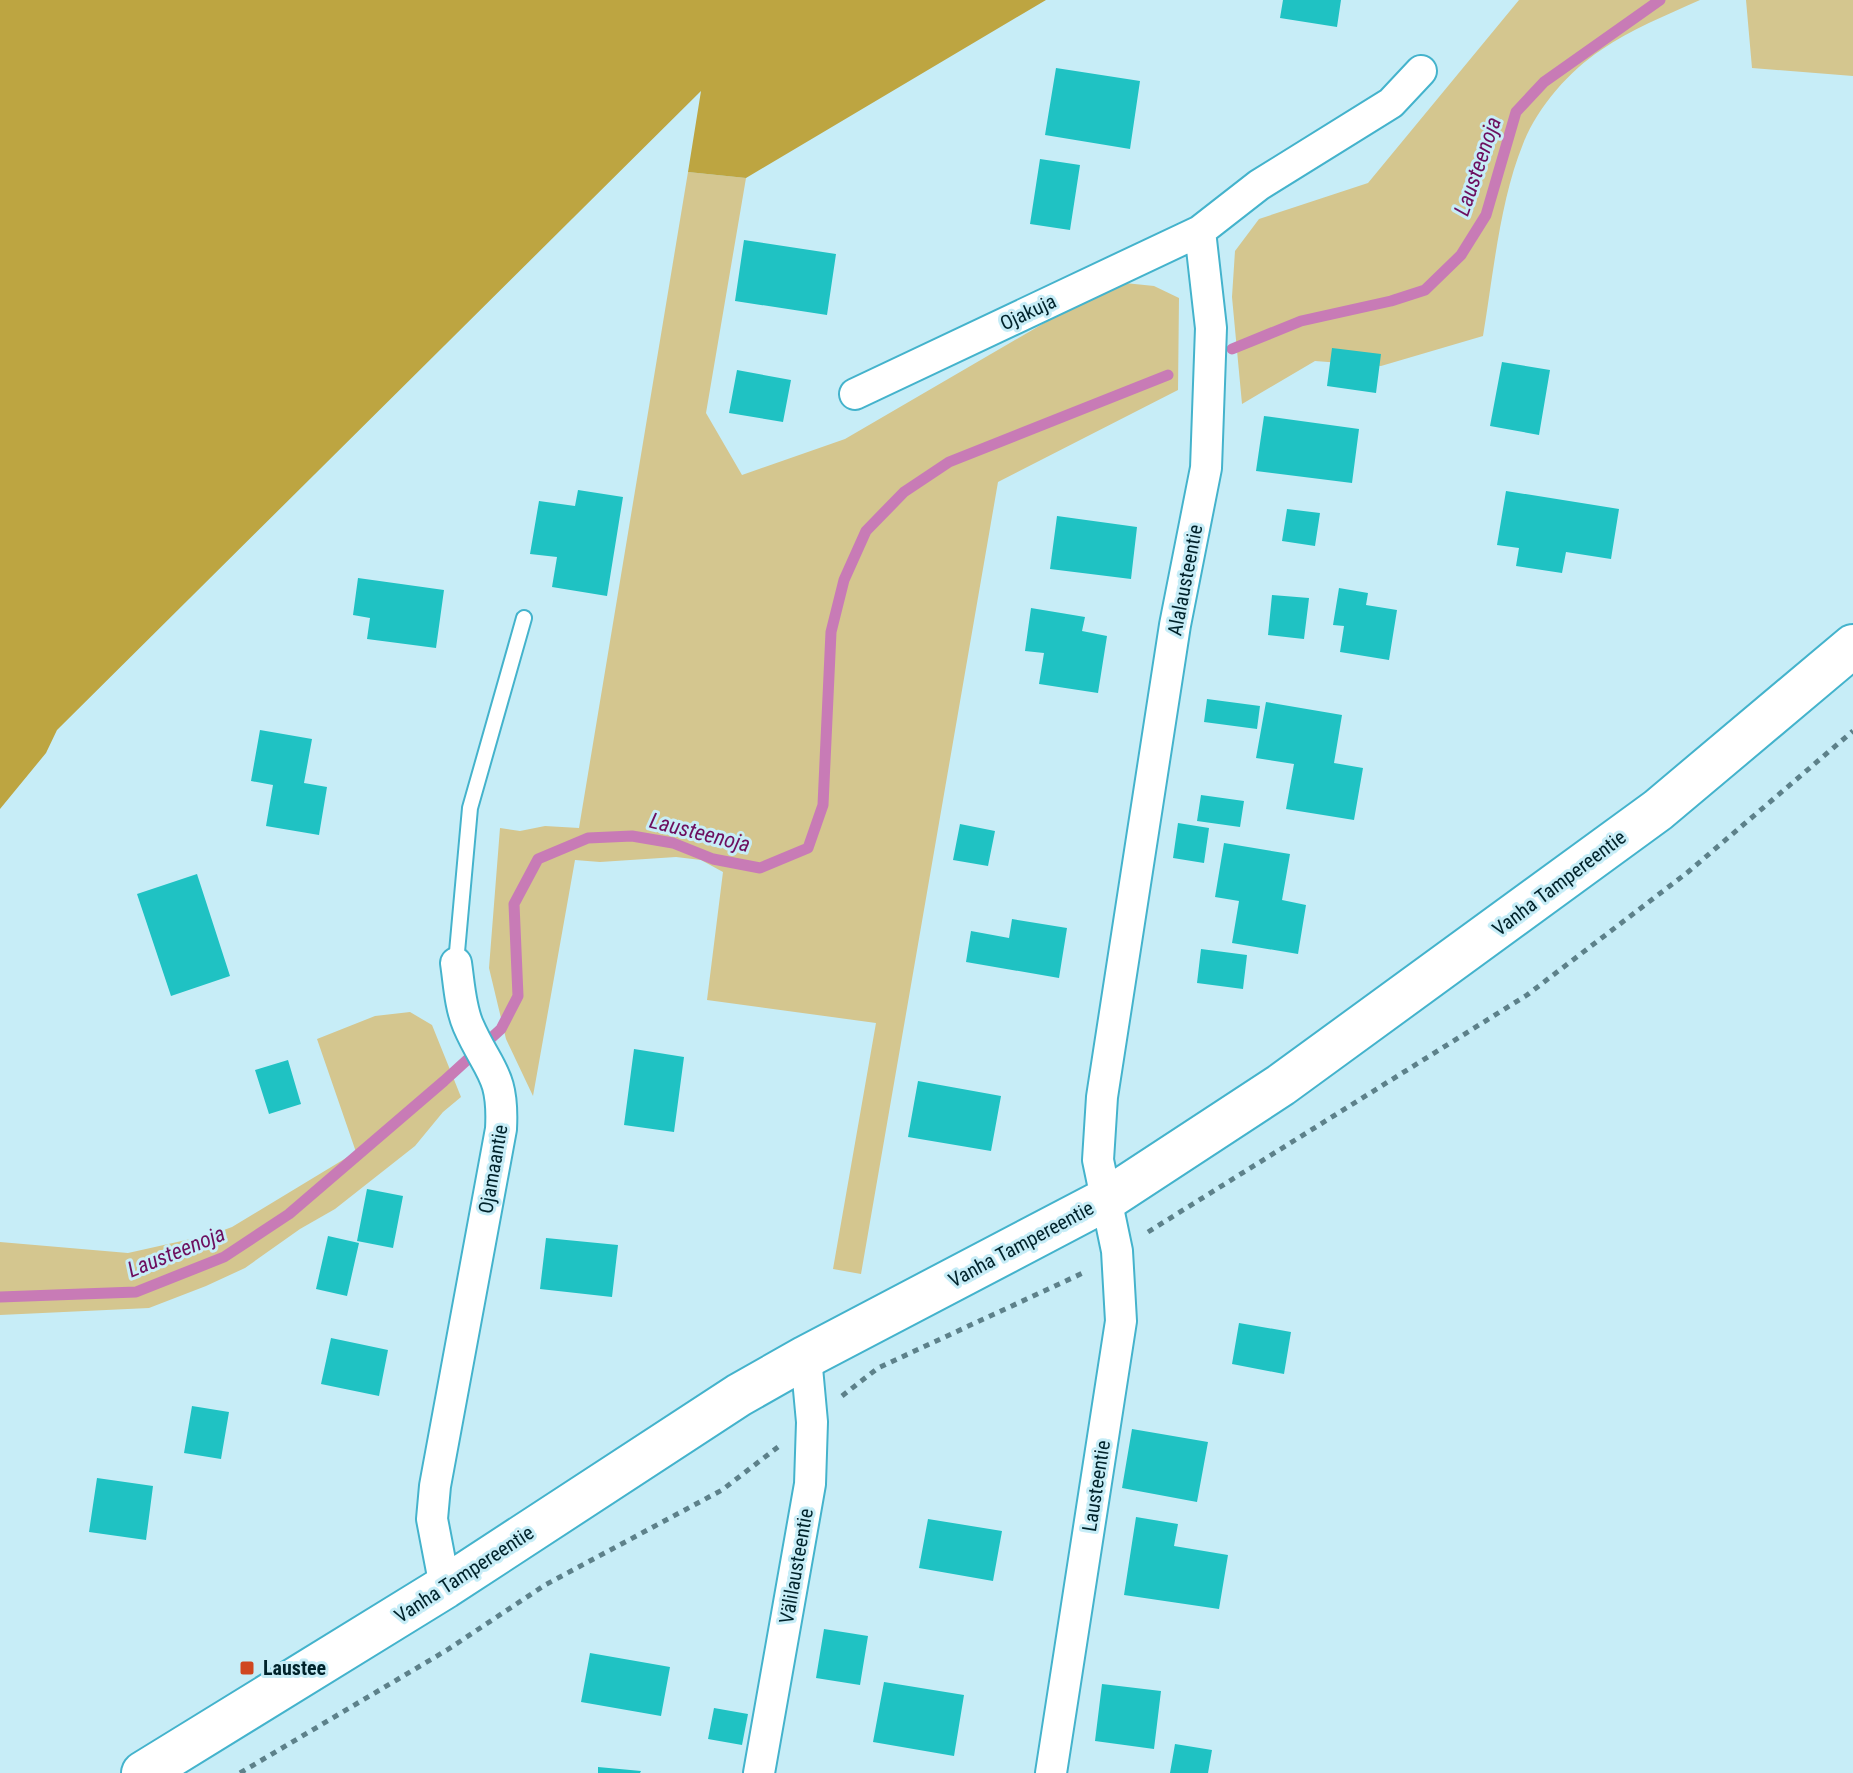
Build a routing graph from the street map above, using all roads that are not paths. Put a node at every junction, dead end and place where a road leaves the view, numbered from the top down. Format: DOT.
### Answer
graph roads {
  1 [pos="1421,71"];
  2 [pos="1200,231"];
  3 [pos="855,394"];
  4 [pos="524,618"];
  5 [pos="1853,646"];
  6 [pos="456,963"];
  7 [pos="1107,1199"];
  8 [pos="806,1357"];
  9 [pos="445,1587"];
  10 [pos="143,1773"];
  11 [pos="759,1773"];
  12 [pos="1051,1773"];
  1 -- 2 [label="street"];
  2 -- 3 [label="street, Ojakuja"];
  2 -- 7 [label="street, Alalausteentie"];
  4 -- 6 [label="lane, Ojamaantie"];
  5 -- 7 [label="main road, Vanha Tampereentie"];
  6 -- 9 [label="street, Ojamaantie"];
  7 -- 8 [label="main road, Vanha Tampereentie"];
  7 -- 12 [label="street, Lausteentie"];
  8 -- 9 [label="main road, Vanha Tampereentie"];
  8 -- 11 [label="street, Välilausteentie"];
  9 -- 10 [label="main road, Vanha Tampereentie"];
}
